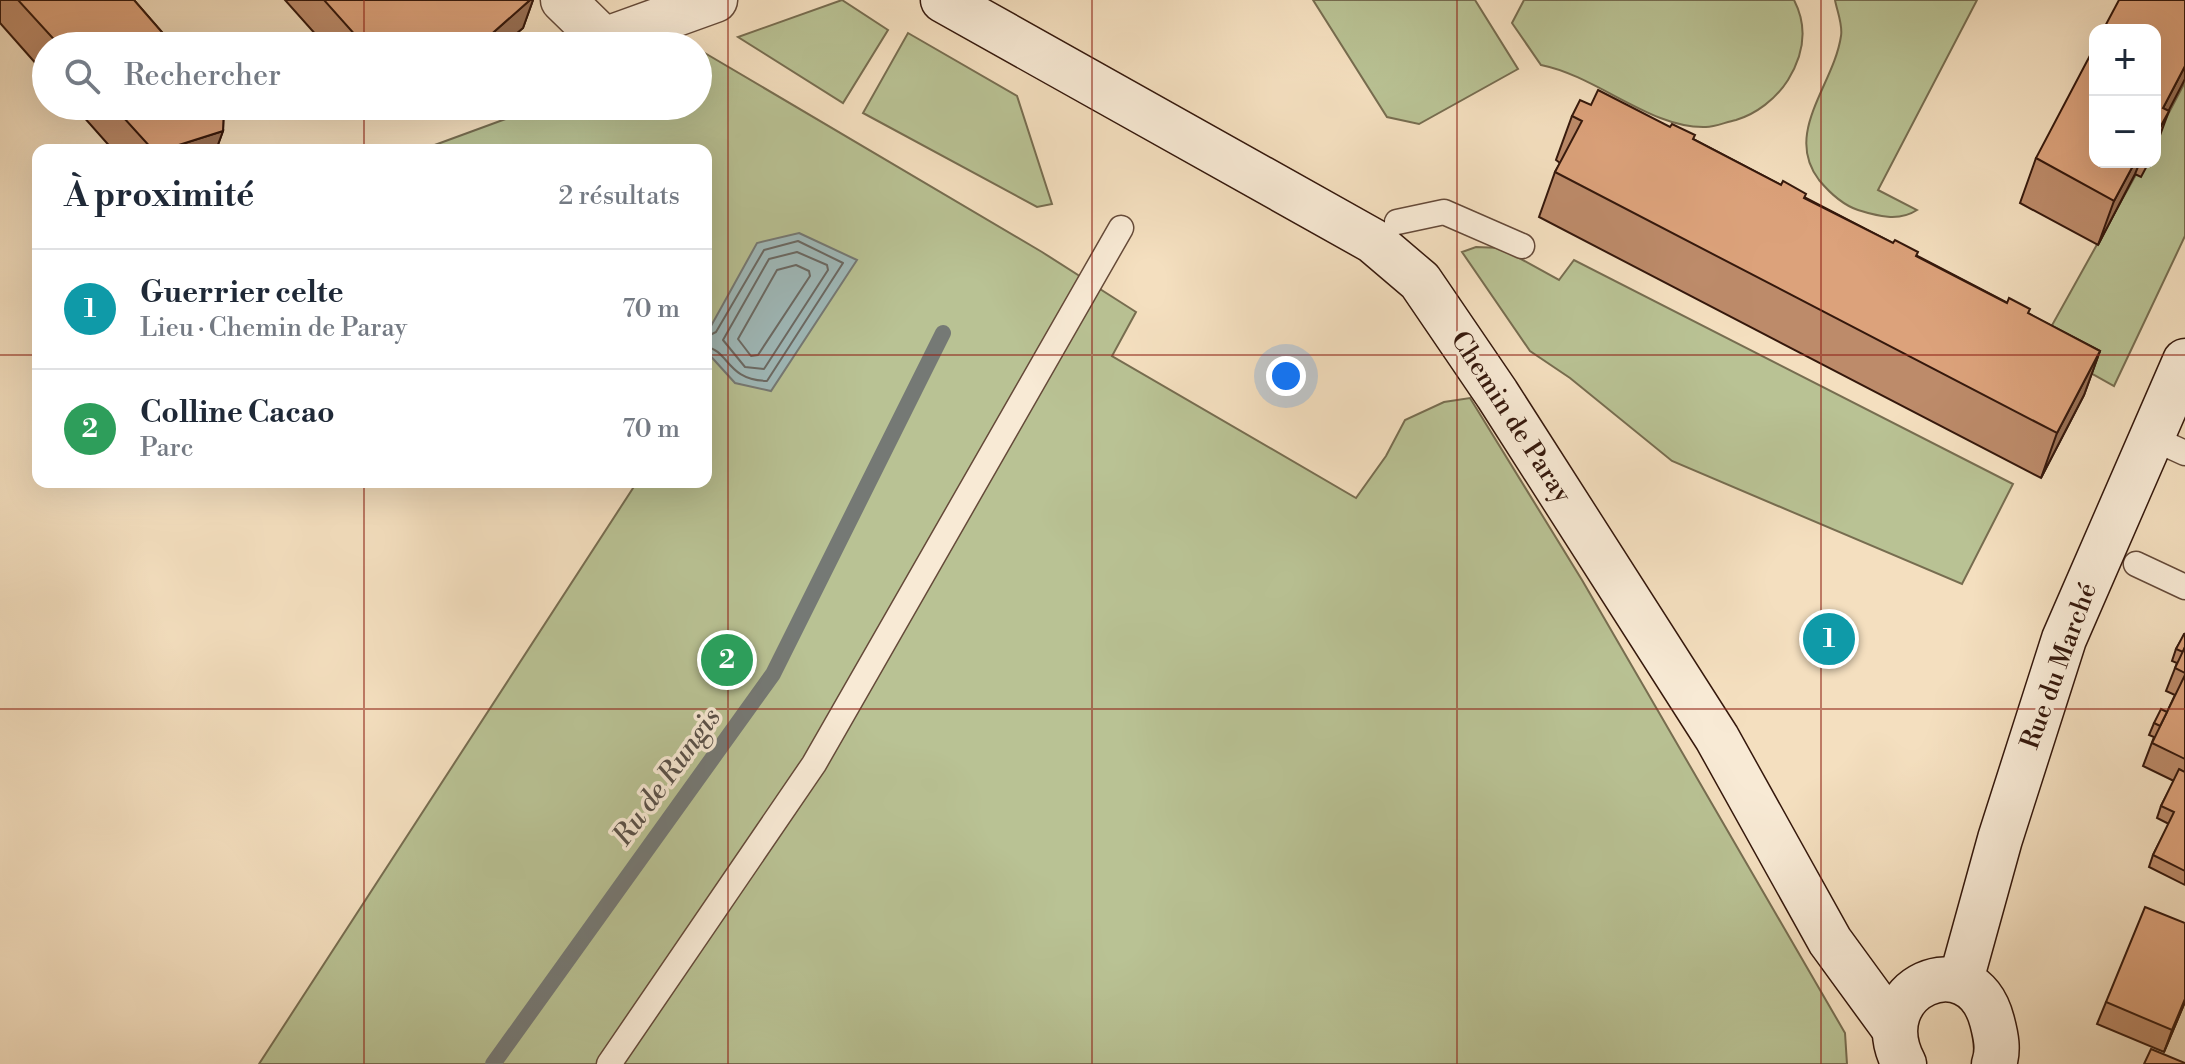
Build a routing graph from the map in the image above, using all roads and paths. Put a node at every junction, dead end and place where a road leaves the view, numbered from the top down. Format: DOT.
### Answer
graph roads {
  1 [pos="563,0"];
  2 [pos="715,0"];
  3 [pos="943,0"];
  4 [pos="596,32"];
  5 [pos="626,32"];
  6 [pos="1397,222"];
  7 [pos="1121,228"];
  8 [pos="1522,246"];
  9 [pos="2185,361"];
  10 [pos="2168,445"];
  11 [pos="2136,564"];
  12 [pos="2185,587"];
  13 [pos="1961,980"];
  14 [pos="1898,1045"];
  15 [pos="609,1064"];
  16 [pos="1994,1064"];
  1 -- 4 [label="street"];
  2 -- 5 [label="street"];
  3 -- 14 [label="street, Chemin de Paray"];
  6 -- 8 [label="lane"];
  7 -- 15 [label="lane"];
  9 -- 10 [label="street, Rue du Marché"];
  10 -- 13 [label="street, Rue du Marché"];
  11 -- 12 [label="lane"];
  13 -- 14 [label="street"];
  13 -- 16 [label="street"];
}
